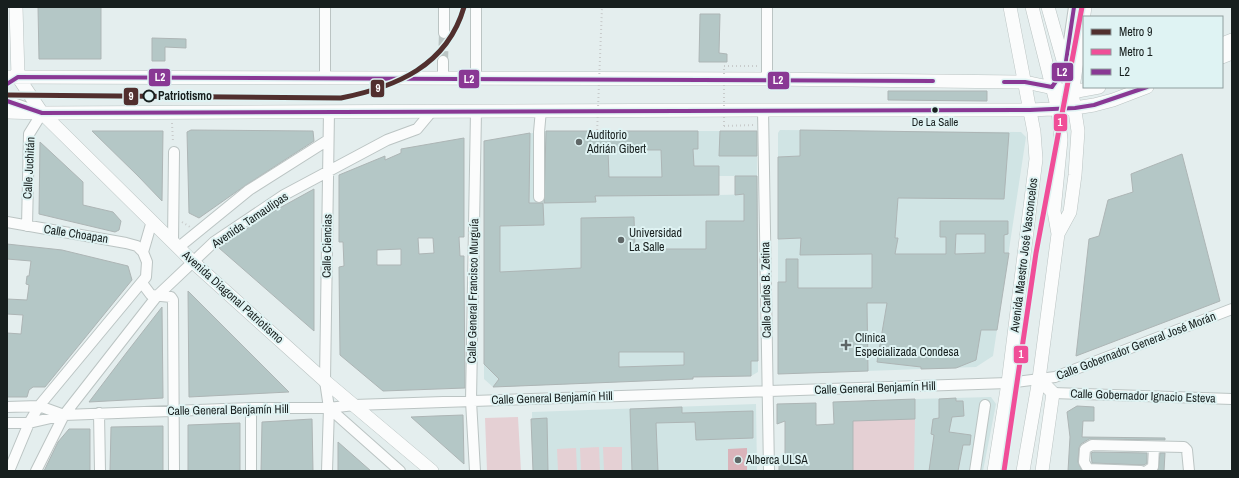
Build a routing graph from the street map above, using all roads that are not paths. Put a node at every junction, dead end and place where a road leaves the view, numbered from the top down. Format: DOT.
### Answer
graph roads {
  1 [pos="16,7"];
  2 [pos="325,7"];
  3 [pos="444,7"];
  4 [pos="476,7"];
  5 [pos="767,7"];
  6 [pos="1010,7"];
  7 [pos="1032,7"];
  8 [pos="1048,7"];
  9 [pos="1074,7"];
  10 [pos="1083,32"];
  11 [pos="444,33"];
  12 [pos="1081,56"];
  13 [pos="443,61"];
  14 [pos="1064,68"];
  15 [pos="767,72"];
  16 [pos="325,78"];
  17 [pos="443,78"];
  18 [pos="476,78"];
  19 [pos="11,80"];
  20 [pos="1025,82"];
  21 [pos="1052,87"];
  22 [pos="1094,88"];
  23 [pos="1144,88"];
  24 [pos="1072,92"];
  25 [pos="7,101"];
  26 [pos="1075,108"];
  27 [pos="541,110"];
  28 [pos="763,110"];
  29 [pos="1030,110"];
  30 [pos="1058,110"];
  31 [pos="328,111"];
  32 [pos="432,111"];
  33 [pos="476,111"];
  34 [pos="7,112"];
  35 [pos="42,113"];
  36 [pos="328,140"];
  37 [pos="174,148"];
  38 [pos="328,172"];
  39 [pos="539,197"];
  40 [pos="152,221"];
  41 [pos="7,222"];
  42 [pos="27,226"];
  43 [pos="1058,234"];
  44 [pos="176,245"];
  45 [pos="143,252"];
  46 [pos="193,262"];
  47 [pos="142,283"];
  48 [pos="157,296"];
  49 [pos="1232,309"];
  50 [pos="1039,379"];
  51 [pos="325,380"];
  52 [pos="1008,383"];
  53 [pos="768,391"];
  54 [pos="1053,392"];
  55 [pos="1232,400"];
  56 [pos="472,401"];
  57 [pos="354,405"];
  58 [pos="985,405"];
  59 [pos="39,406"];
  60 [pos="7,407"];
  61 [pos="251,408"];
  62 [pos="329,408"];
  63 [pos="174,411"];
  64 [pos="99,413"];
  65 [pos="64,415"];
  66 [pos="7,423"];
  67 [pos="29,423"];
  68 [pos="1154,447"];
  69 [pos="9,471"];
  70 [pos="36,471"];
  71 [pos="100,471"];
  72 [pos="174,471"];
  73 [pos="251,471"];
  74 [pos="327,471"];
  75 [pos="400,471"];
  76 [pos="432,471"];
  77 [pos="475,471"];
  78 [pos="769,471"];
  79 [pos="975,471"];
  80 [pos="994,471"];
  81 [pos="1023,471"];
  82 [pos="1042,471"];
  83 [pos="1142,471"];
  84 [pos="1147,471"];
  85 [pos="1189,471"];
  1 -- 19 [label="main road"];
  2 -- 16 [label="street"];
  3 -- 11 [label="street"];
  4 -- 18 [label="street"];
  5 -- 15 [label="street"];
  6 -- 20 [label="main road, Avenida Maestro José Vasconcelos"];
  7 -- 21 [label="main road, Avenida Maestro José Vasconcelos"];
  8 -- 14 [label="main road"];
  9 -- 14 [label="street"];
  10 -- 12 [label="main road"];
  12 -- 24 [label="main road"];
  13 -- 17 [label="street"];
  14 -- 21 [label="street"];
  14 -- 24 [label="main road"];
  15 -- 18 [label="main road"];
  15 -- 20 [label="main road"];
  16 -- 17 [label="main road"];
  16 -- 19 [label="main road"];
  17 -- 18 [label="main road"];
  19 -- 35 [label="main road, Avenida Diagonal Patriotismo"];
  20 -- 21 [label="main road"];
  20 -- 29 [label="main road, Avenida Maestro José Vasconcelos"];
  21 -- 24 [label="main road"];
  21 -- 30 [label="main road, Avenida Maestro José Vasconcelos"];
  22 -- 24 [label="main road"];
  23 -- 26 [label="main road"];
  24 -- 26 [label="main road, Avenida Maestro José Vasconcelos"];
  25 -- 35 [label="street"];
  26 -- 30 [label="main road"];
  26 -- 43 [label="main road, Avenida Maestro José Vasconcelos"];
  27 -- 28 [label="main road"];
  27 -- 33 [label="main road"];
  27 -- 39 [label="street"];
  28 -- 29 [label="main road"];
  28 -- 53 [label="street, Calle Carlos B. Zetina"];
  29 -- 30 [label="main road"];
  29 -- 52 [label="main road, Avenida Maestro José Vasconcelos"];
  30 -- 43 [label="main road, Avenida Maestro José Vasconcelos"];
  31 -- 32 [label="main road"];
  31 -- 35 [label="main road"];
  31 -- 36 [label="street, Calle Ciencias"];
  32 -- 33 [label="main road"];
  32 -- 38 [label="street, Avenida Tamaulipas"];
  33 -- 56 [label="street, Calle General Francisco Murguía"];
  34 -- 35 [label="main road"];
  35 -- 40 [label="main road, Avenida Diagonal Patriotismo"];
  35 -- 42 [label="street, Calle Juchitán"];
  36 -- 38 [label="street, Calle Ciencias"];
  36 -- 44 [label="street, Avenida Tamaulipas"];
  37 -- 44 [label="street"];
  38 -- 46 [label="street, Avenida Tamaulipas"];
  38 -- 51 [label="street, Calle Ciencias"];
  40 -- 44 [label="main road, Avenida Diagonal Patriotismo"];
  40 -- 45 [label="street"];
  41 -- 42 [label="street, Calle Choapan"];
  42 -- 45 [label="street, Calle Choapan"];
  43 -- 50 [label="main road, Avenida Maestro José Vasconcelos"];
  44 -- 46 [label="main road, Avenida Diagonal Patriotismo"];
  45 -- 47 [label="street"];
  46 -- 48 [label="street, Avenida Tamaulipas"];
  46 -- 51 [label="main road, Avenida Diagonal Patriotismo"];
  47 -- 48 [label="street"];
  47 -- 59 [label="street"];
  48 -- 63 [label="street"];
  48 -- 65 [label="street, Avenida Tamaulipas"];
  49 -- 50 [label="street, Calle Gobernador General José Morán"];
  50 -- 52 [label="street, Calle General Benjamín Hill"];
  50 -- 54 [label="main road"];
  50 -- 81 [label="main road, Avenida Maestro José Vasconcelos"];
  51 -- 57 [label="main road, Avenida Diagonal Patriotismo"];
  51 -- 62 [label="street, Calle Ciencias"];
  52 -- 53 [label="street, Calle General Benjamín Hill"];
  52 -- 80 [label="main road, Avenida Maestro José Vasconcelos"];
  53 -- 56 [label="street, Calle General Benjamín Hill"];
  53 -- 78 [label="street, Calle Carlos B. Zetina"];
  54 -- 55 [label="street, Calle Gobernador Ignacio Esteva"];
  54 -- 82 [label="main road"];
  56 -- 57 [label="street, Calle General Benjamín Hill"];
  56 -- 77 [label="street, Calle General Francisco Murguía"];
  57 -- 62 [label="street, Calle General Benjamín Hill"];
  57 -- 76 [label="main road, Avenida Diagonal Patriotismo"];
  58 -- 79 [label="street"];
  59 -- 60 [label="street, Calle General Benjamín Hill"];
  59 -- 65 [label="street, Calle General Benjamín Hill"];
  59 -- 67 [label="street"];
  61 -- 62 [label="street, Calle General Benjamín Hill"];
  61 -- 63 [label="street, Calle General Benjamín Hill"];
  61 -- 73 [label="street"];
  62 -- 74 [label="street, Calle Ciencias"];
  62 -- 75 [label="street"];
  63 -- 64 [label="street, Calle General Benjamín Hill"];
  63 -- 72 [label="street"];
  64 -- 65 [label="street, Calle General Benjamín Hill"];
  64 -- 71 [label="street"];
  65 -- 67 [label="street, Calle General Benjamín Hill"];
  65 -- 70 [label="street, Avenida Tamaulipas"];
  66 -- 67 [label="street, Calle General Benjamín Hill"];
  67 -- 69 [label="street"];
  68 -- 83 [label="street"];
  68 -- 84 [label="street"];
  68 -- 85 [label="street"];
}
